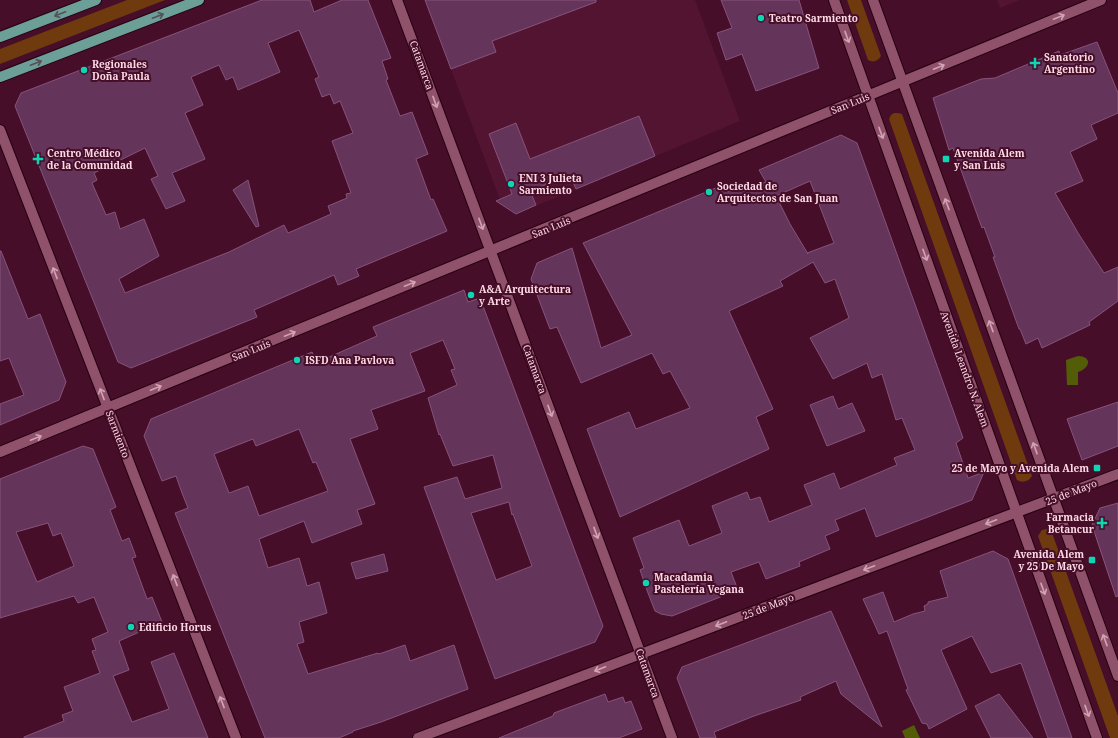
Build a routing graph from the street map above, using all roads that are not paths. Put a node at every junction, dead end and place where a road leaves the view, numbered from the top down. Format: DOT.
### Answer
graph roads {
  1 [pos="96,0"];
  2 [pos="199,0"];
  3 [pos="397,0"];
  4 [pos="834,0"];
  5 [pos="873,0"];
  6 [pos="1101,0"];
  7 [pos="0,37"];
  8 [pos="0,77"];
  9 [pos="903,82"];
  10 [pos="868,96"];
  11 [pos="0,130"];
  12 [pos="491,251"];
  13 [pos="108,408"];
  14 [pos="0,452"];
  15 [pos="1118,474"];
  16 [pos="1054,498"];
  17 [pos="1016,512"];
  18 [pos="641,654"];
  19 [pos="1118,676"];
  20 [pos="236,738"];
  21 [pos="418,738"];
  22 [pos="672,738"];
  23 [pos="1097,738"];
  1 -- 7 [label="main road, one-way"];
  8 -- 2 [label="main road, one-way"];
  3 -- 12 [label="street, Catamarca, one-way"];
  4 -- 10 [label="street, Avenida Leandro N. Alem, one-way"];
  5 -- 9 [label="street"];
  9 -- 6 [label="street, San Luis, one-way"];
  9 -- 10 [label="street, San Luis"];
  16 -- 9 [label="street, one-way"];
  10 -- 12 [label="street, San Luis"];
  10 -- 17 [label="street, Avenida Leandro N. Alem, one-way"];
  13 -- 11 [label="street, Sarmiento, one-way"];
  13 -- 12 [label="street, San Luis, one-way"];
  12 -- 18 [label="street, Catamarca, one-way"];
  14 -- 13 [label="street, San Luis, one-way"];
  20 -- 13 [label="street, Sarmiento, one-way"];
  15 -- 16 [label="street, 25 de Mayo"];
  16 -- 17 [label="street, 25 de Mayo"];
  19 -- 16 [label="street, one-way"];
  17 -- 18 [label="street, 25 de Mayo, one-way"];
  17 -- 23 [label="street, Avenida Leandro N. Alem, one-way"];
  18 -- 21 [label="street, 25 de Mayo, one-way"];
  18 -- 22 [label="street, Catamarca"];
}
